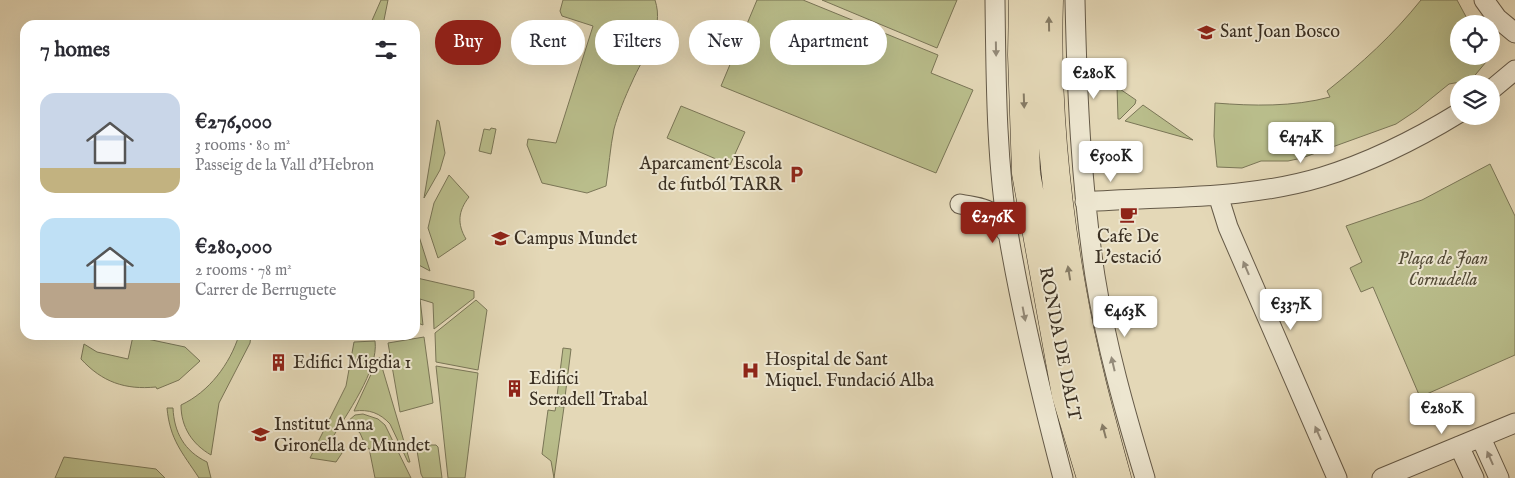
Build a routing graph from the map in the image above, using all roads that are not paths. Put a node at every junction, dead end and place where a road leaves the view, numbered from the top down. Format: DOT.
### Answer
graph roads {
  1 [pos="995,0"];
  2 [pos="1023,0"];
  3 [pos="1049,0"];
  4 [pos="1075,0"];
  5 [pos="1484,0"];
  6 [pos="1515,33"];
  7 [pos="1515,70"];
  8 [pos="1500,82"];
  9 [pos="1450,118"];
  10 [pos="1002,172"];
  11 [pos="1218,194"];
  12 [pos="1085,202"];
  13 [pos="1009,236"];
  14 [pos="1515,423"];
  15 [pos="1481,438"];
  16 [pos="1459,446"];
  17 [pos="1063,478"];
  18 [pos="1091,478"];
  19 [pos="1117,478"];
  20 [pos="1145,478"];
  21 [pos="1338,478"];
  22 [pos="1382,478"];
  23 [pos="1474,478"];
  24 [pos="1499,478"];
  1 -- 10 [label="street, one-way"];
  2 -- 18 [label="highway, RONDA DE DALT, one-way"];
  19 -- 3 [label="highway, RONDA DE DALT, one-way"];
  4 -- 12 [label="street"];
  5 -- 6 [label="street"];
  7 -- 8 [label="street"];
  9 -- 11 [label="street"];
  10 -- 13 [label="street"];
  10 -- 13 [label="street"];
  11 -- 12 [label="street"];
  21 -- 11 [label="street, one-way"];
  20 -- 12 [label="street, one-way"];
  13 -- 17 [label="street, one-way"];
  14 -- 15 [label="street"];
  15 -- 16 [label="street"];
  24 -- 15 [label="street, one-way"];
  16 -- 22 [label="street"];
  16 -- 23 [label="street"];
}
